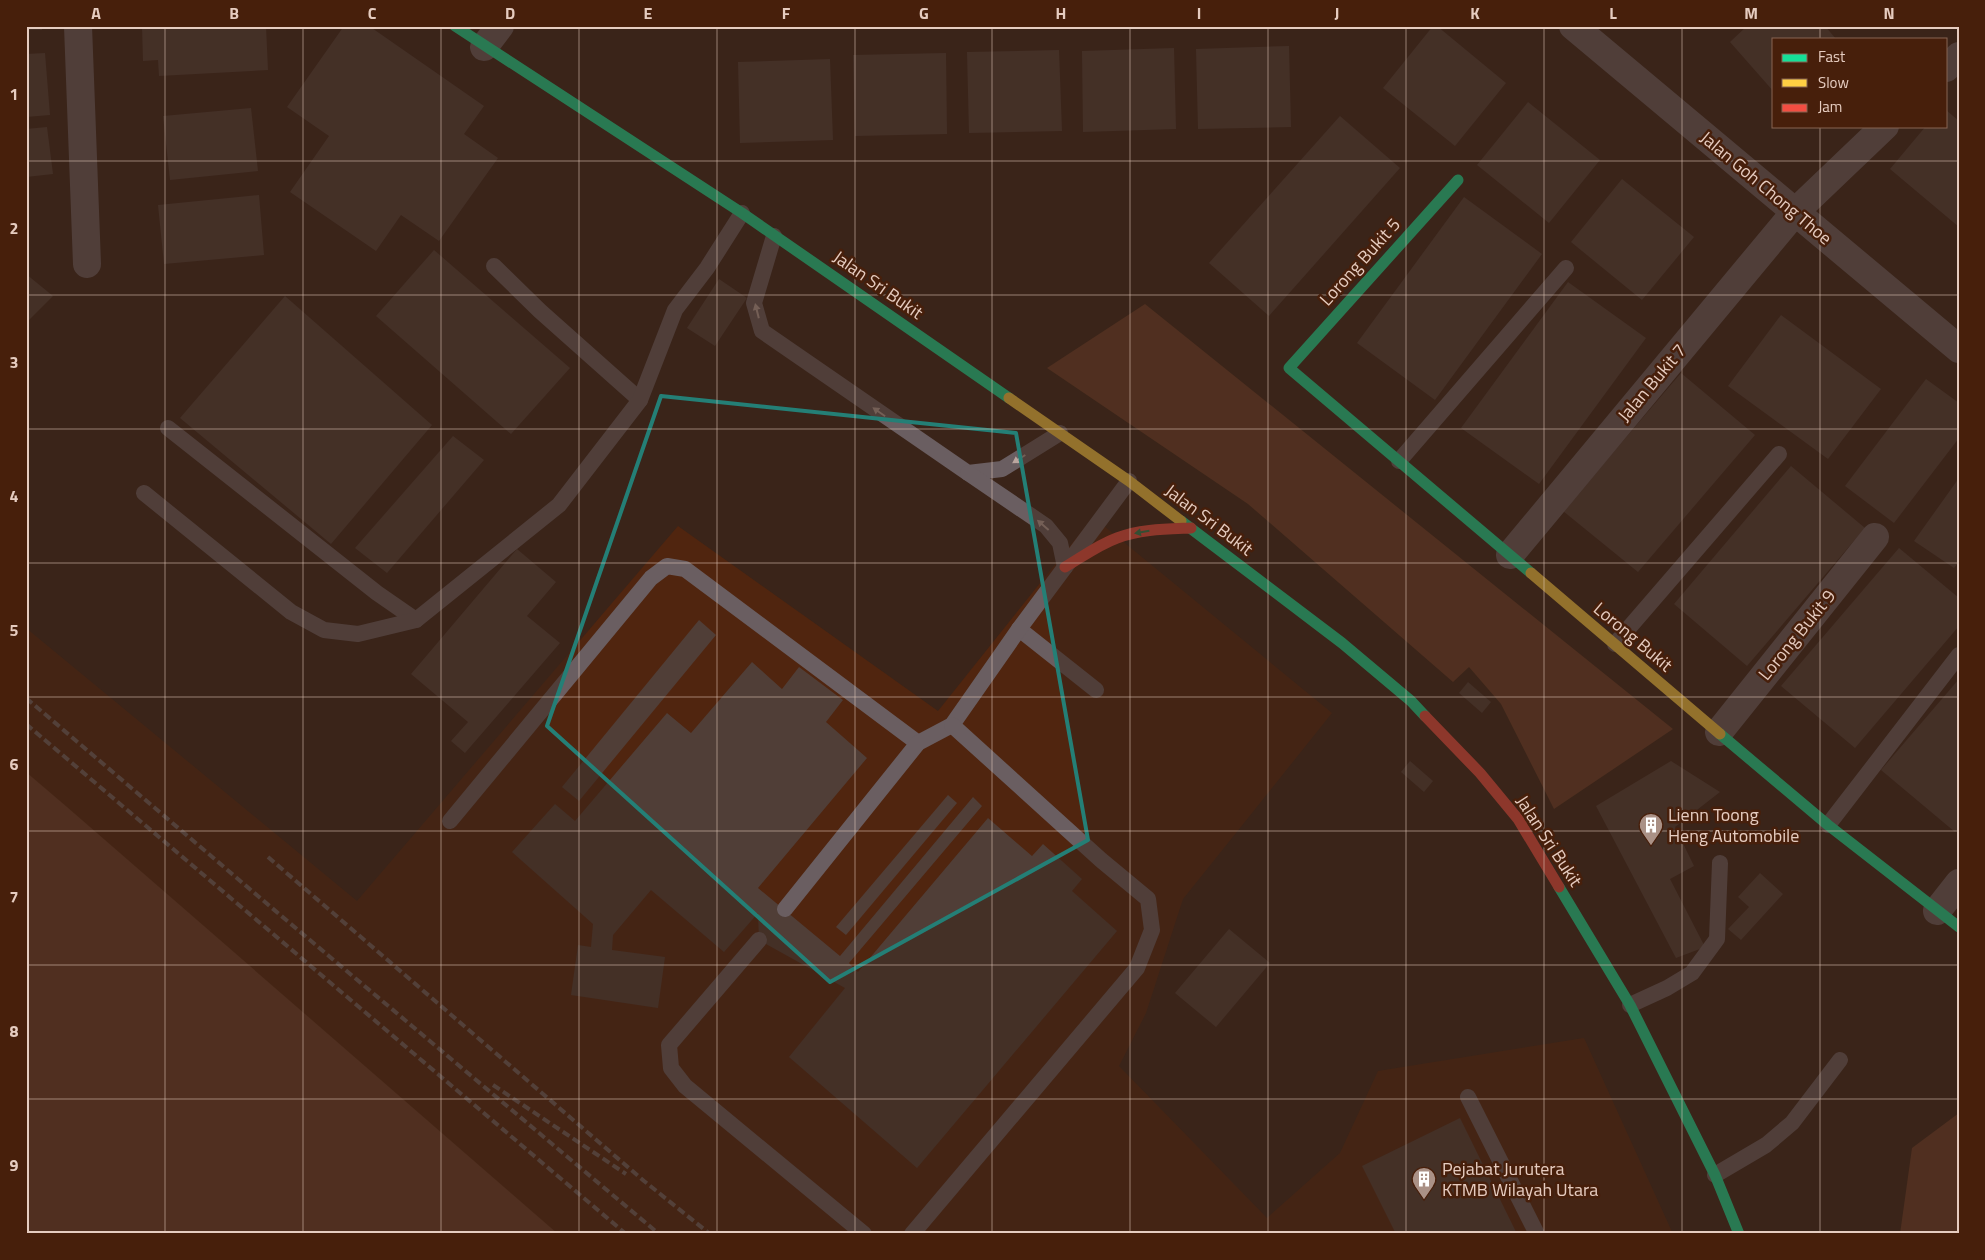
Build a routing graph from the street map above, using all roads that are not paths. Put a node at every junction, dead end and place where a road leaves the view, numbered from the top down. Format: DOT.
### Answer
graph roads {
  1 [pos="78,26"];
  2 [pos="455,26"];
  3 [pos="1573,26"];
  4 [pos="492,36"];
  5 [pos="1959,56"];
  6 [pos="1948,66"];
  7 [pos="1883,128"];
  8 [pos="1458,180"];
  9 [pos="1795,212"];
  10 [pos="742,213"];
  11 [pos="774,236"];
  12 [pos="87,264"];
  13 [pos="494,266"];
  14 [pos="1566,268"];
  15 [pos="1959,349"];
  16 [pos="1289,368"];
  17 [pos="640,400"];
  18 [pos="168,428"];
  19 [pos="1060,433"];
  20 [pos="1778,454"];
  21 [pos="1400,461"];
  22 [pos="968,473"];
  23 [pos="1129,482"];
  24 [pos="144,494"];
  25 [pos="1191,528"];
  26 [pos="1875,537"];
  27 [pos="1510,554"];
  28 [pos="1065,566"];
  29 [pos="416,620"];
  30 [pos="1019,629"];
  31 [pos="1615,644"];
  32 [pos="1959,655"];
  33 [pos="1096,690"];
  34 [pos="952,725"];
  35 [pos="1719,732"];
  36 [pos="918,743"];
  37 [pos="450,821"];
  38 [pos="1828,825"];
  39 [pos="1720,862"];
  40 [pos="1959,883"];
  41 [pos="785,909"];
  42 [pos="1937,911"];
  43 [pos="1959,927"];
  44 [pos="759,940"];
  45 [pos="1630,1005"];
  46 [pos="1840,1060"];
  47 [pos="1468,1098"];
  48 [pos="1715,1175"];
  49 [pos="864,1234"];
  50 [pos="912,1234"];
  51 [pos="1537,1234"];
  52 [pos="1739,1234"];
  1 -- 12 [label="street"];
  2 -- 4 [label="street, Jalan Sri Bukit"];
  3 -- 9 [label="street, Jalan Goh Chong Thoe"];
  4 -- 10 [label="street, Jalan Sri Bukit"];
  5 -- 6 [label="street"];
  7 -- 9 [label="street, Jalan Bukit 7"];
  8 -- 16 [label="street, Lorong Bukit 5"];
  9 -- 15 [label="street, Jalan Goh Chong Thoe"];
  9 -- 27 [label="street, Jalan Bukit 7"];
  10 -- 11 [label="street, Jalan Sri Bukit"];
  10 -- 17 [label="lane"];
  11 -- 19 [label="street, Jalan Sri Bukit"];
  22 -- 11 [label="lane, one-way"];
  13 -- 17 [label="lane"];
  14 -- 21 [label="lane"];
  16 -- 21 [label="street, Lorong Bukit"];
  17 -- 29 [label="lane"];
  18 -- 29 [label="lane"];
  19 -- 22 [label="lane, one-way"];
  19 -- 23 [label="street, Jalan Sri Bukit"];
  20 -- 31 [label="lane"];
  21 -- 27 [label="street, Lorong Bukit"];
  28 -- 22 [label="lane, one-way"];
  23 -- 25 [label="street, Jalan Sri Bukit"];
  23 -- 28 [label="lane"];
  24 -- 29 [label="lane"];
  25 -- 28 [label="street, one-way"];
  25 -- 45 [label="street, Jalan Sri Bukit"];
  26 -- 35 [label="street, Lorong Bukit 9"];
  27 -- 31 [label="street, Lorong Bukit"];
  28 -- 30 [label="lane"];
  30 -- 33 [label="lane"];
  30 -- 34 [label="lane"];
  31 -- 35 [label="street, Lorong Bukit"];
  32 -- 38 [label="lane"];
  34 -- 36 [label="lane"];
  34 -- 50 [label="lane"];
  35 -- 38 [label="street, Lorong Bukit"];
  36 -- 37 [label="lane"];
  36 -- 41 [label="lane"];
  38 -- 42 [label="street, Lorong Bukit"];
  39 -- 45 [label="lane"];
  40 -- 42 [label="street"];
  42 -- 43 [label="street, Lorong Bukit"];
  44 -- 49 [label="lane"];
  45 -- 48 [label="street, Jalan Sri Bukit"];
  46 -- 48 [label="lane"];
  47 -- 51 [label="lane"];
  48 -- 52 [label="street, Jalan Sri Bukit"];
}
